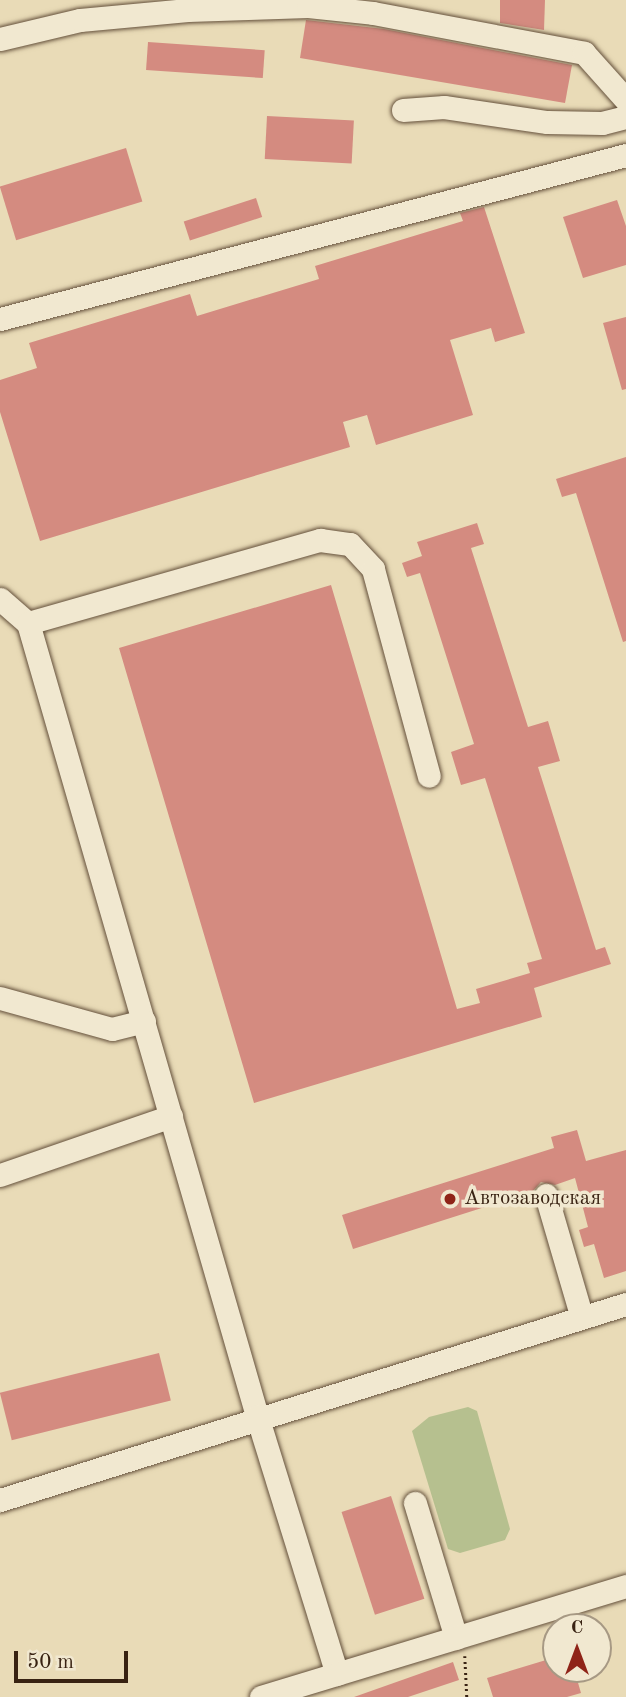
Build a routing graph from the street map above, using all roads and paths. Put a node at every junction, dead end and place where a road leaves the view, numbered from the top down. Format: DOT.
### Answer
graph roads {
  1 [pos="0,39"];
  2 [pos="626,100"];
  3 [pos="403,110"];
  4 [pos="626,117"];
  5 [pos="626,155"];
  6 [pos="0,319"];
  7 [pos="0,599"];
  8 [pos="28,623"];
  9 [pos="429,776"];
  10 [pos="0,998"];
  11 [pos="145,1021"];
  12 [pos="172,1116"];
  13 [pos="0,1175"];
  14 [pos="546,1195"];
  15 [pos="626,1304"];
  16 [pos="581,1315"];
  17 [pos="257,1416"];
  18 [pos="0,1500"];
  19 [pos="415,1503"];
  20 [pos="626,1586"];
  21 [pos="461,1636"];
  22 [pos="337,1674"];
  23 [pos="261,1697"];
  24 [pos="467,1697"];
  1 -- 2 [label="street"];
  3 -- 4 [label="street"];
  5 -- 6 [label="street"];
  7 -- 8 [label="street"];
  8 -- 9 [label="street"];
  8 -- 11 [label="street"];
  10 -- 11 [label="street"];
  11 -- 12 [label="street"];
  12 -- 13 [label="street"];
  12 -- 17 [label="street"];
  14 -- 16 [label="street"];
  15 -- 16 [label="street"];
  16 -- 17 [label="street"];
  17 -- 18 [label="street"];
  17 -- 22 [label="street"];
  19 -- 21 [label="street"];
  20 -- 21 [label="street"];
  21 -- 22 [label="street"];
  21 -- 24 [label="path"];
  22 -- 23 [label="street"];
}
